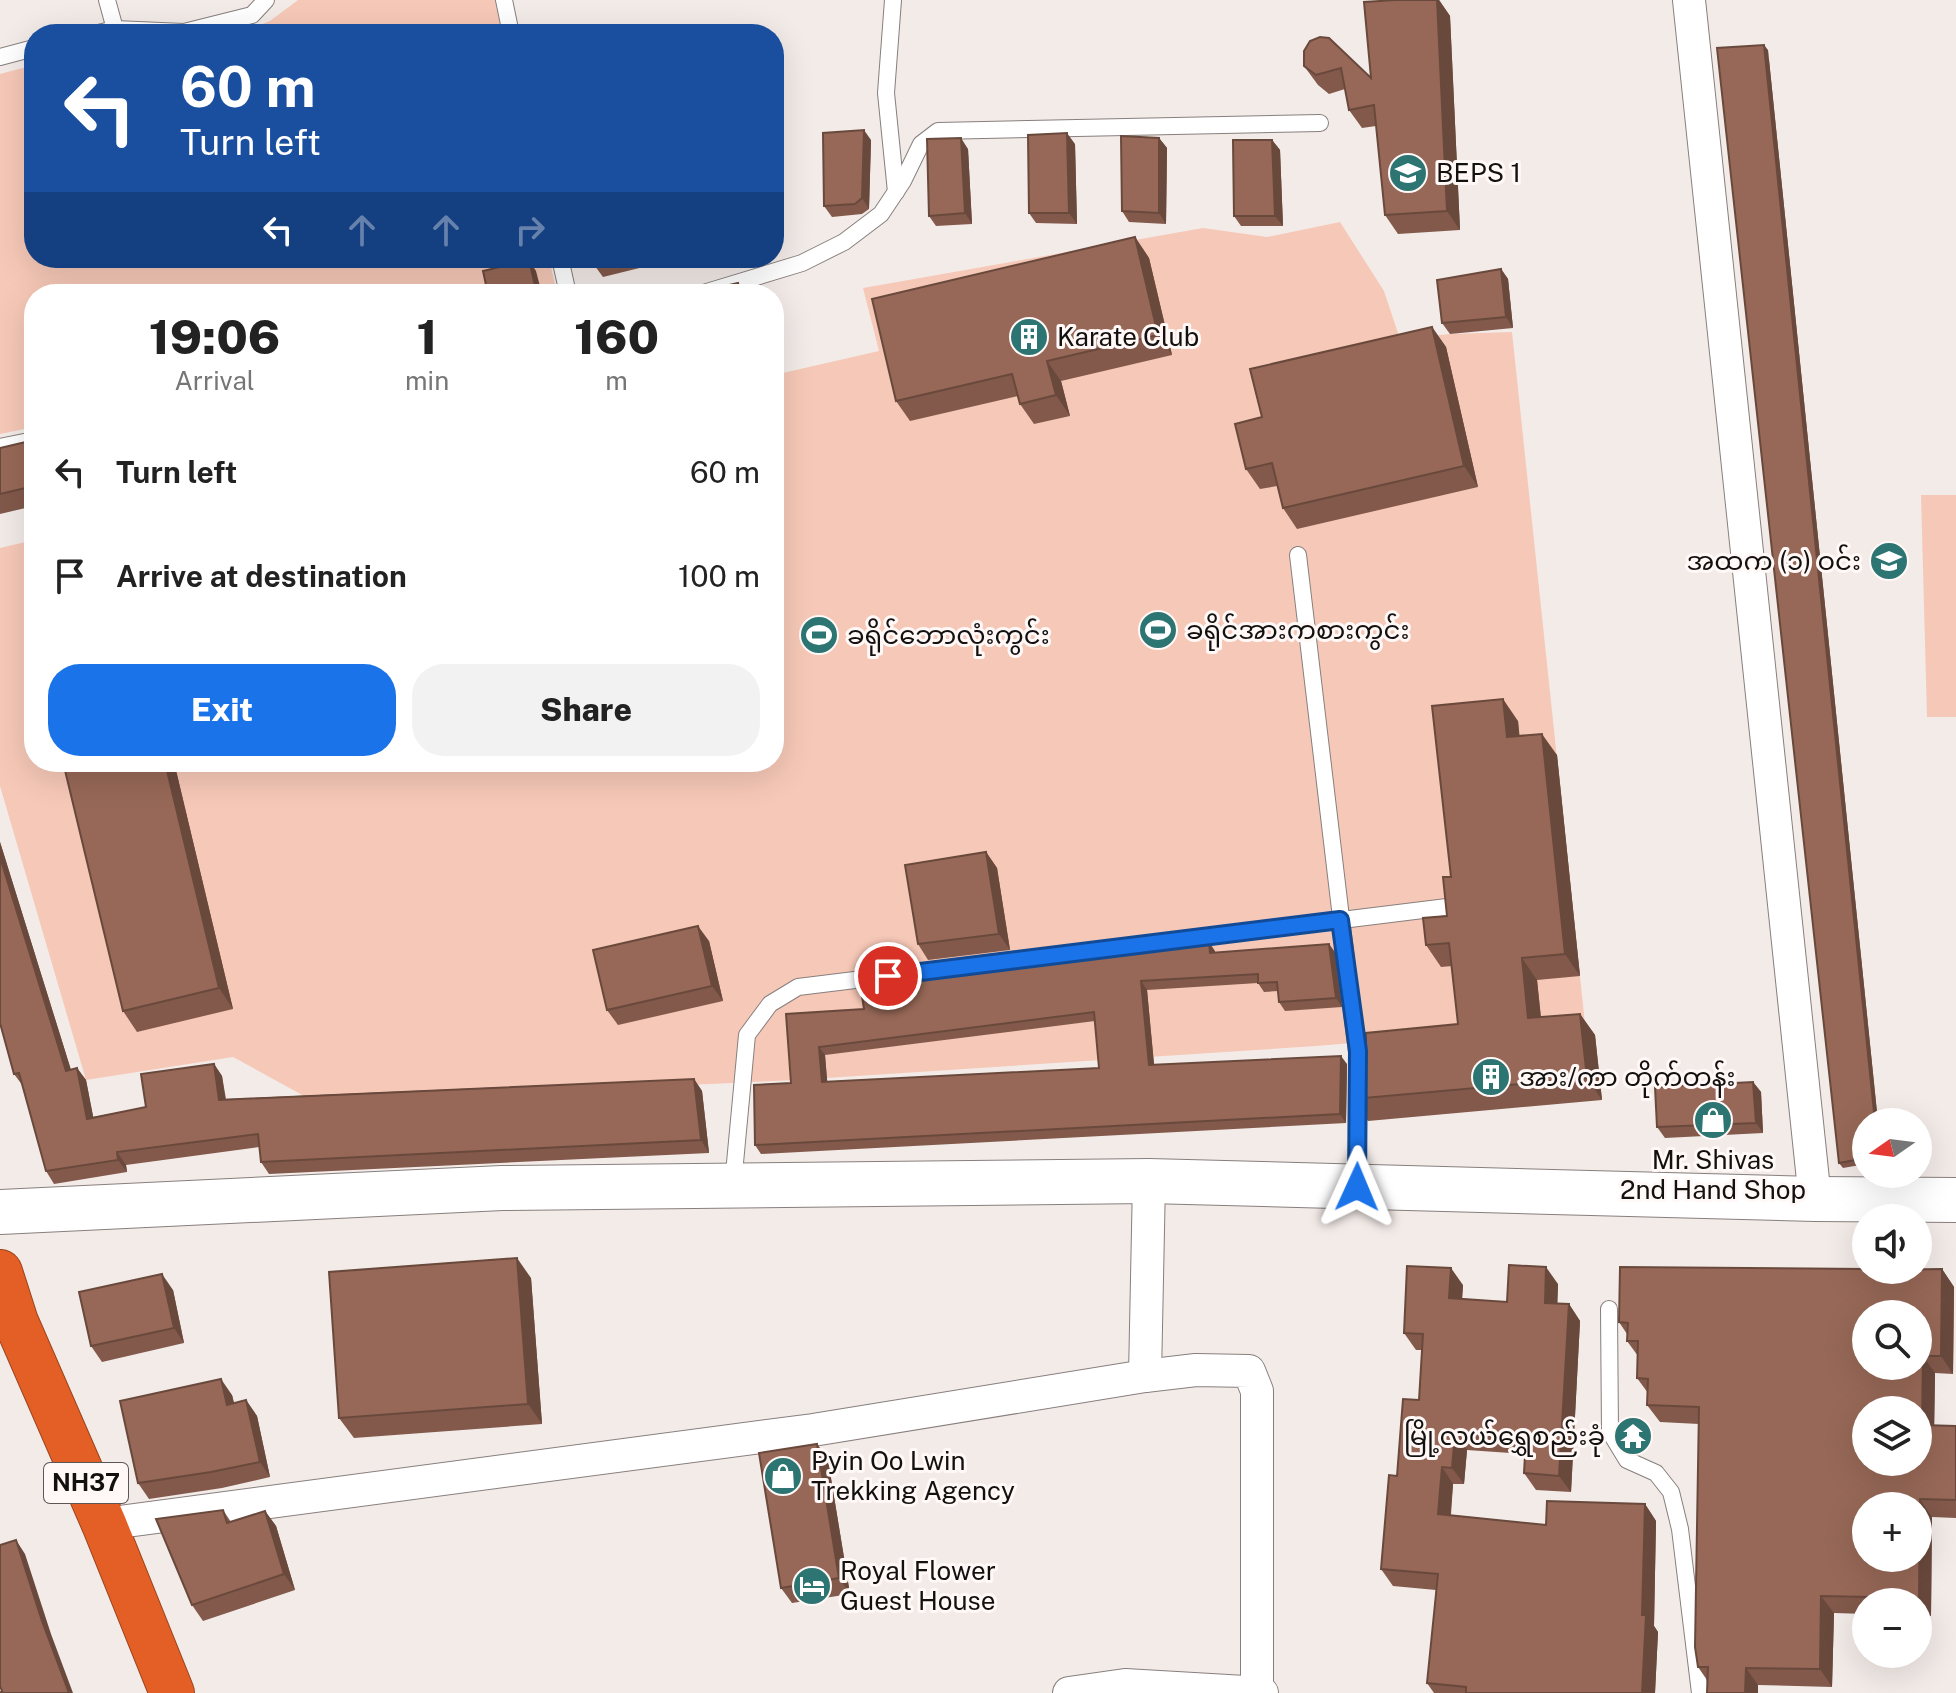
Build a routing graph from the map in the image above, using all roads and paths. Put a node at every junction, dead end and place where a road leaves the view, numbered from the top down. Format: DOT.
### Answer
graph roads {
  1 [pos="107,0"];
  2 [pos="266,0"];
  3 [pos="504,0"];
  4 [pos="893,0"];
  5 [pos="1689,0"];
  6 [pos="114,24"];
  7 [pos="216,24"];
  8 [pos="509,24"];
  9 [pos="24,50"];
  10 [pos="0,54"];
  11 [pos="1320,123"];
  12 [pos="896,192"];
  13 [pos="733,284"];
  14 [pos="24,442"];
  15 [pos="0,447"];
  16 [pos="1298,555"];
  17 [pos="1447,907"];
  18 [pos="1340,920"];
  19 [pos="1149,1181"];
  20 [pos="733,1186"];
  21 [pos="1357,1187"];
  22 [pos="1815,1199"];
  23 [pos="1956,1200"];
  24 [pos="0,1212"];
  25 [pos="0,1272"];
  26 [pos="1609,1309"];
  27 [pos="1145,1376"];
  28 [pos="104,1524"];
  29 [pos="172,1693"];
  30 [pos="1069,1693"];
  31 [pos="1259,1693"];
  32 [pos="1700,1693"];
  1 -- 6 [label="lane"];
  2 -- 7 [label="lane"];
  3 -- 8 [label="lane"];
  4 -- 12 [label="lane"];
  5 -- 22 [label="street"];
  9 -- 10 [label="lane"];
  11 -- 12 [label="lane"];
  12 -- 13 [label="lane"];
  14 -- 15 [label="lane"];
  16 -- 18 [label="lane"];
  17 -- 18 [label="lane"];
  18 -- 20 [label="lane"];
  18 -- 21 [label="lane"];
  19 -- 20 [label="street"];
  19 -- 21 [label="street"];
  19 -- 27 [label="street"];
  20 -- 24 [label="street"];
  21 -- 22 [label="street"];
  22 -- 23 [label="street"];
  25 -- 28 [label="highway, NH37"];
  26 -- 32 [label="lane"];
  27 -- 28 [label="street"];
  27 -- 31 [label="street"];
  28 -- 29 [label="highway, NH37"];
  30 -- 31 [label="street"];
}
